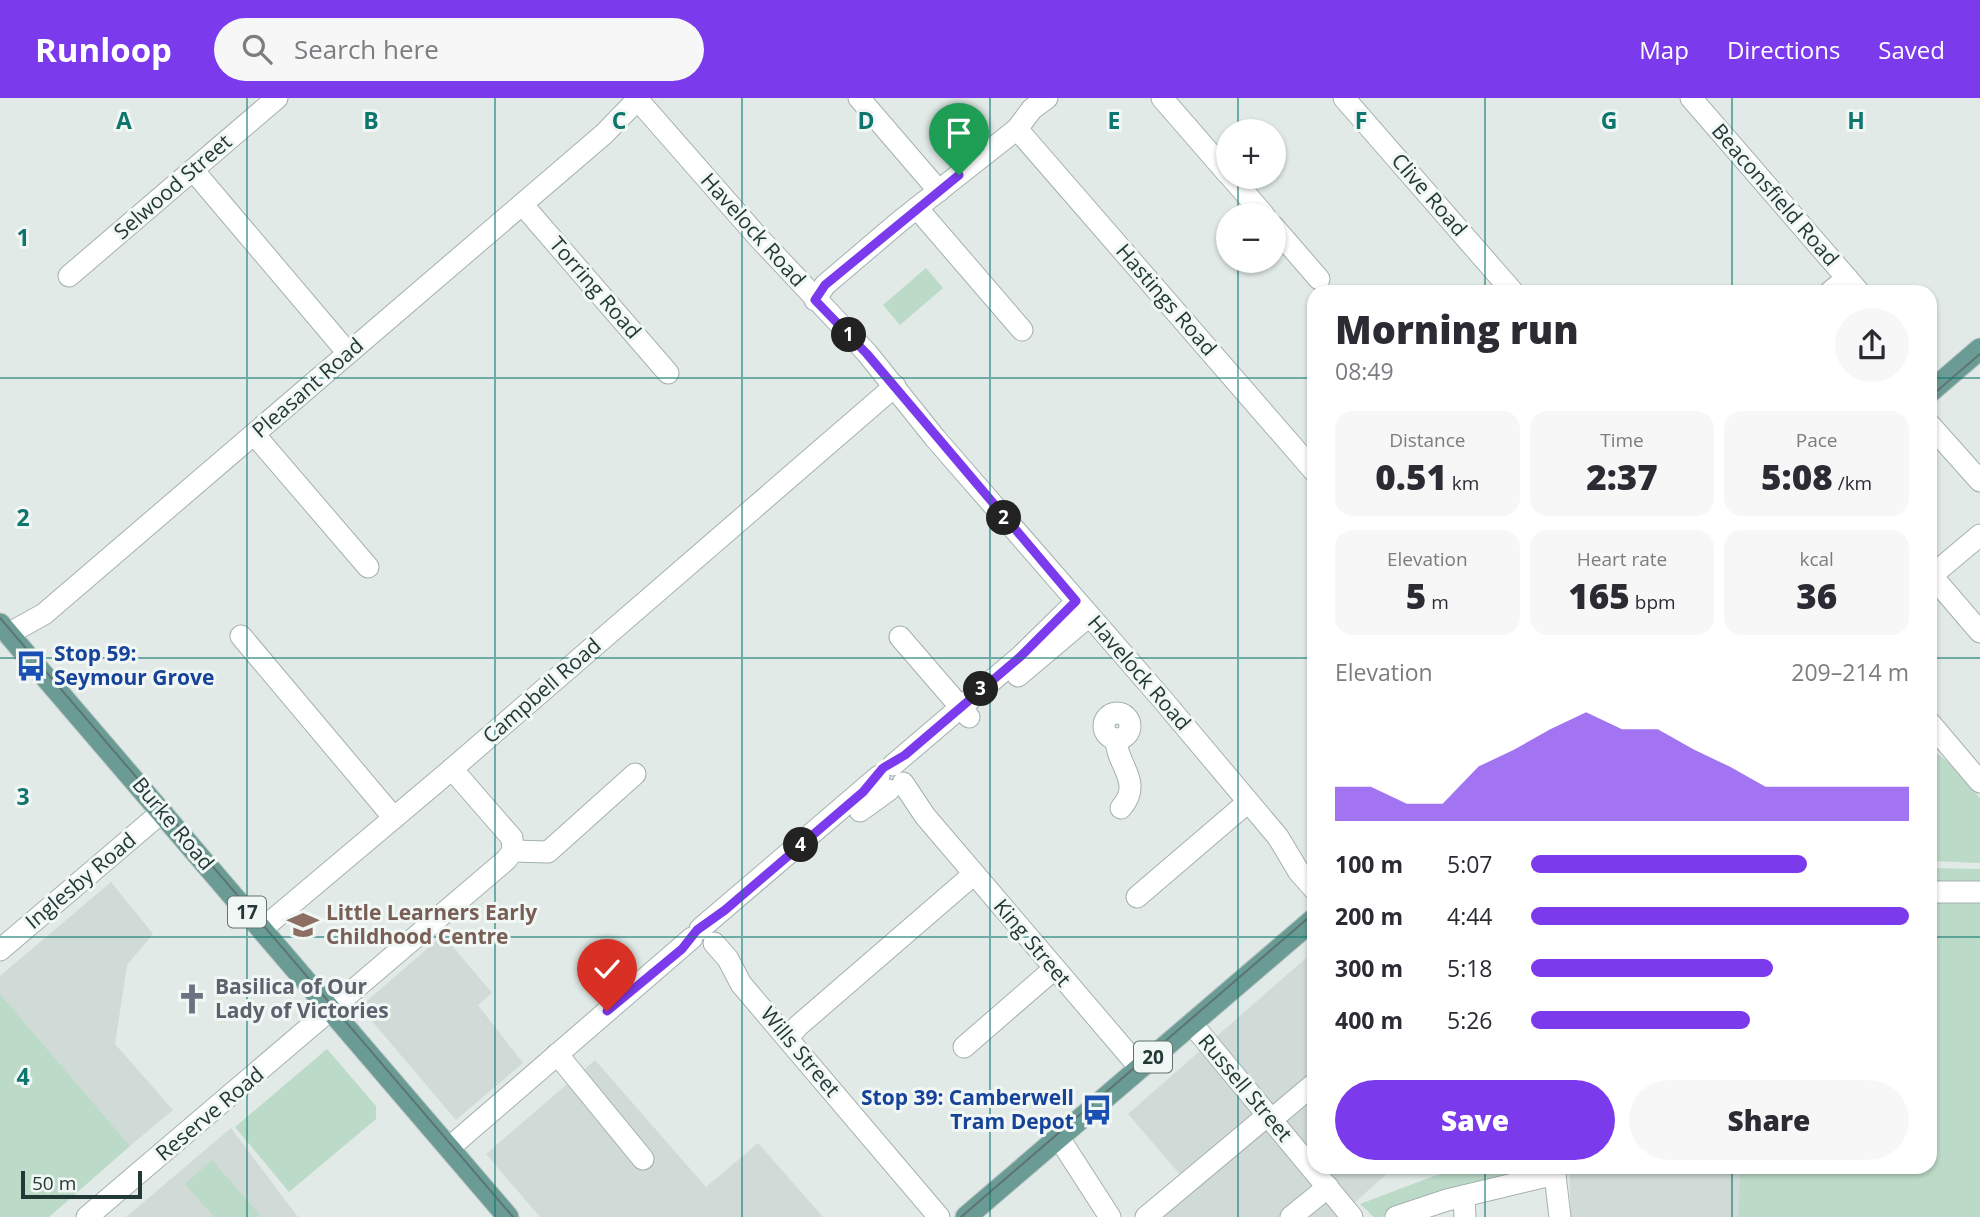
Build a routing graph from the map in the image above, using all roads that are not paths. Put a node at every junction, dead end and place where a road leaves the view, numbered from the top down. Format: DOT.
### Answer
graph roads {
  1 [pos="277,98"];
  2 [pos="859,98"];
  3 [pos="1047,98"];
  4 [pos="1162,98"];
  5 [pos="1344,98"];
  6 [pos="1691,98"];
  7 [pos="646,101"];
  8 [pos="1017,129"];
  9 [pos="1216,159"];
  10 [pos="193,170"];
  11 [pos="1242,189"];
  12 [pos="939,191"];
  13 [pos="1254,203"];
  14 [pos="522,204"];
  15 [pos="917,208"];
  16 [pos="1286,241"];
  17 [pos="69,276"];
  18 [pos="1319,279"];
  19 [pos="1507,285"];
  20 [pos="1853,285"];
  21 [pos="815,300"];
  22 [pos="1022,330"];
  23 [pos="1980,349"];
  24 [pos="348,353"];
  25 [pos="668,373"];
  26 [pos="1937,381"];
  27 [pos="895,386"];
  28 [pos="1937,433"];
  29 [pos="254,434"];
  30 [pos="1307,463"];
  31 [pos="1980,481"];
  32 [pos="1980,535"];
  33 [pos="368,567"];
  34 [pos="1937,572"];
  35 [pos="1937,584"];
  36 [pos="1082,609"];
  37 [pos="3,632"];
  38 [pos="1980,632"];
  39 [pos="241,636"];
  40 [pos="900,637"];
  41 [pos="965,712"];
  42 [pos="1937,731"];
  43 [pos="1116,739"];
  44 [pos="452,769"];
  45 [pos="635,774"];
  46 [pos="894,780"];
  47 [pos="1980,782"];
  48 [pos="1248,802"];
  49 [pos="1121,808"];
  50 [pos="163,812"];
  51 [pos="394,818"];
  52 [pos="1278,838"];
  53 [pos="513,851"];
  54 [pos="1307,862"];
  55 [pos="974,874"];
  56 [pos="1307,881"];
  57 [pos="1937,892"];
  58 [pos="1980,892"];
  59 [pos="1137,897"];
  60 [pos="1307,925"];
  61 [pos="262,929"];
  62 [pos="704,942"];
  63 [pos="0,950"];
  64 [pos="1054,969"];
  65 [pos="332,1011"];
  66 [pos="1192,1024"];
  67 [pos="788,1038"];
  68 [pos="964,1047"];
  69 [pos="562,1059"];
  70 [pos="1140,1068"];
  71 [pos="1307,1089"];
  72 [pos="1270,1117"];
  73 [pos="1059,1138"];
  74 [pos="453,1153"];
  75 [pos="643,1158"];
  76 [pos="1307,1162"];
  77 [pos="1317,1174"];
  78 [pos="1545,1174"];
  79 [pos="1555,1174"];
  80 [pos="1328,1187"];
  81 [pos="1464,1206"];
  82 [pos="87,1217"];
  83 [pos="508,1217"];
  84 [pos="939,1217"];
  85 [pos="967,1217"];
  86 [pos="1110,1217"];
  87 [pos="1146,1217"];
  88 [pos="1291,1217"];
  89 [pos="1352,1217"];
  90 [pos="1396,1217"];
  91 [pos="1560,1217"];
  1 -- 10 [label="street, Selwood Street"];
  2 -- 12 [label="street"];
  3 -- 8 [label="street"];
  4 -- 9 [label="street"];
  5 -- 19 [label="street, Clive Road"];
  6 -- 20 [label="street, Beaconsfield Road"];
  7 -- 14 [label="street, Pleasant Road"];
  7 -- 21 [label="street, Havelock Road"];
  8 -- 12 [label="street"];
  8 -- 30 [label="street, Hastings Road"];
  10 -- 17 [label="street, Selwood Street"];
  10 -- 24 [label="street"];
  11 -- 13 [label="street"];
  12 -- 15 [label="street"];
  14 -- 24 [label="street, Pleasant Road"];
  14 -- 25 [label="street, Torring Road"];
  15 -- 21 [label="street"];
  15 -- 22 [label="street"];
  16 -- 18 [label="street"];
  21 -- 27 [label="street, Havelock Road"];
  23 -- 26 [label="main road"];
  24 -- 29 [label="street, Pleasant Road"];
  27 -- 36 [label="street, Havelock Road"];
  27 -- 44 [label="street, Campbell Road"];
  28 -- 31 [label="street"];
  29 -- 33 [label="street"];
  29 -- 37 [label="street, Pleasant Road"];
  32 -- 34 [label="street"];
  35 -- 38 [label="street"];
  36 -- 41 [label="street"];
  36 -- 48 [label="street, Havelock Road"];
  37 -- 50 [label="main road, Burke Road / 17"];
  39 -- 51 [label="street"];
  40 -- 41 [label="street"];
  41 -- 46 [label="street"];
  42 -- 47 [label="street"];
  43 -- 49 [label="street"];
  44 -- 51 [label="street, Campbell Road"];
  44 -- 53 [label="street"];
  45 -- 53 [label="street"];
  46 -- 55 [label="street, King Street"];
  46 -- 62 [label="street"];
  48 -- 52 [label="street, Havelock Road"];
  48 -- 59 [label="street"];
  50 -- 61 [label="main road, Burke Road / 17"];
  50 -- 63 [label="street, Inglesby Road"];
  51 -- 61 [label="street, Campbell Road"];
  52 -- 54 [label="street, Havelock Road"];
  52 -- 56 [label="street, Havelock Road"];
  53 -- 65 [label="street"];
  55 -- 64 [label="street, King Street"];
  55 -- 67 [label="street"];
  57 -- 58 [label="street"];
  60 -- 66 [label="main road, 20"];
  61 -- 65 [label="main road, Burke Road / 17"];
  62 -- 67 [label="street, Wills Street"];
  62 -- 69 [label="street"];
  64 -- 68 [label="street"];
  64 -- 70 [label="street, King Street"];
  65 -- 74 [label="main road, Burke Road / 17"];
  65 -- 82 [label="street, Reserve Road"];
  66 -- 70 [label="main road, 20"];
  66 -- 72 [label="street, Russell Street"];
  67 -- 84 [label="street, Wills Street"];
  69 -- 74 [label="street"];
  69 -- 75 [label="street"];
  70 -- 73 [label="main road, 20"];
  71 -- 72 [label="street"];
  72 -- 76 [label="street, Russell Street"];
  72 -- 87 [label="street"];
  73 -- 85 [label="main road, 20"];
  73 -- 86 [label="street"];
  74 -- 83 [label="main road, Burke Road / 17"];
  77 -- 80 [label="street, Russell Street"];
  78 -- 81 [label="street"];
  79 -- 91 [label="street"];
  80 -- 88 [label="street"];
  80 -- 89 [label="street, Russell Street"];
  81 -- 90 [label="street"];
}
